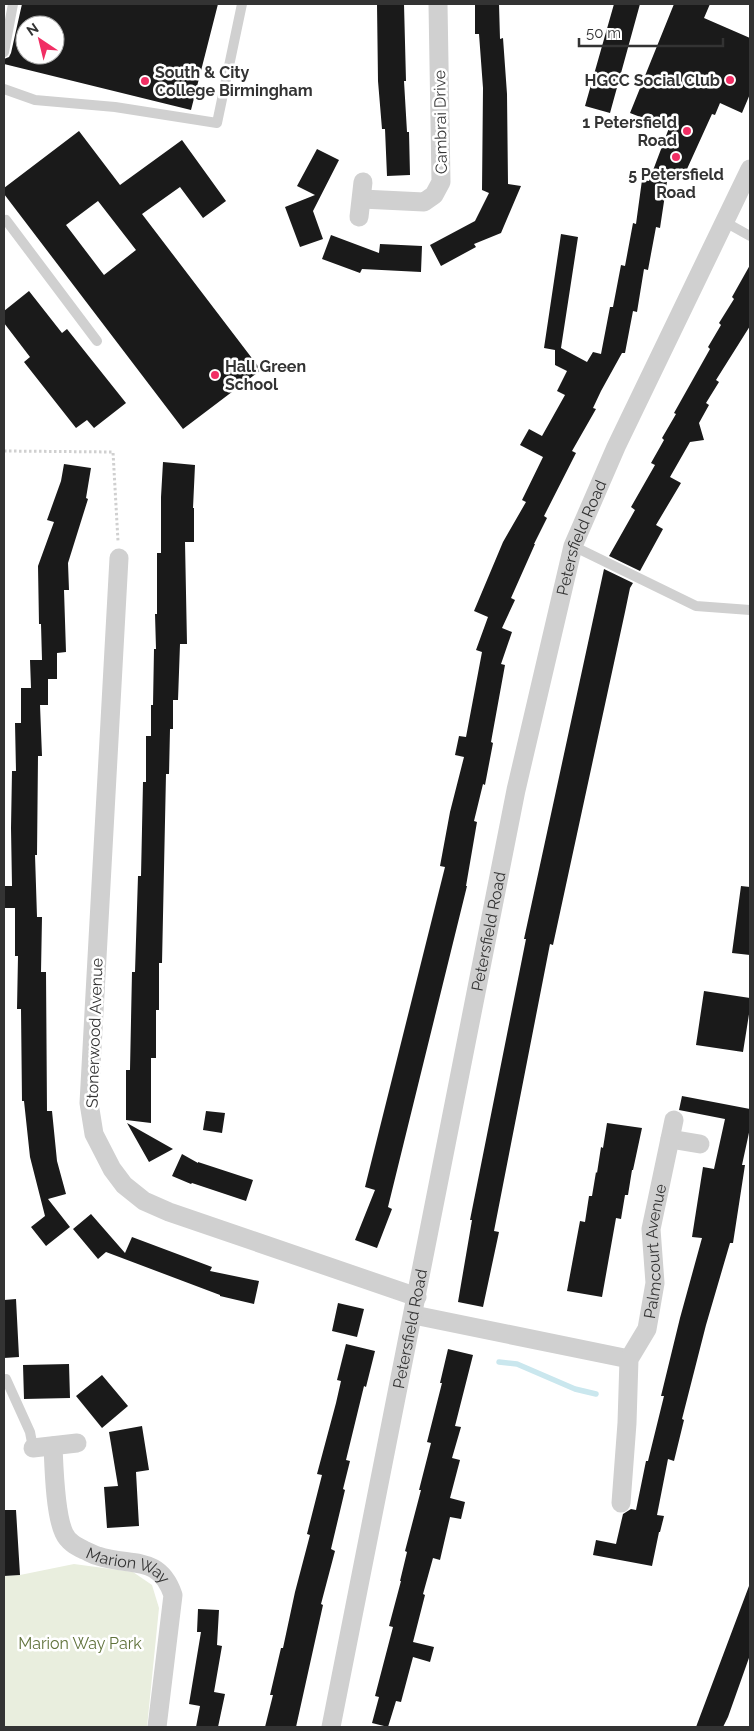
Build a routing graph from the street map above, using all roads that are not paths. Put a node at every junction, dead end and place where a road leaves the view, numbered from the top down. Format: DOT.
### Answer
graph roads {
  1 [pos="14,4"];
  2 [pos="242,4"];
  3 [pos="438,4"];
  4 [pos="4,52"];
  5 [pos="4,90"];
  6 [pos="750,169"];
  7 [pos="361,199"];
  8 [pos="4,221"];
  9 [pos="725,222"];
  10 [pos="750,236"];
  11 [pos="97,341"];
  12 [pos="573,546"];
  13 [pos="119,558"];
  14 [pos="750,610"];
  15 [pos="674,1120"];
  16 [pos="670,1139"];
  17 [pos="700,1144"];
  18 [pos="417,1296"];
  19 [pos="414,1315"];
  20 [pos="629,1360"];
  21 [pos="6,1379"];
  22 [pos="77,1443"];
  23 [pos="53,1446"];
  24 [pos="33,1448"];
  25 [pos="621,1503"];
  26 [pos="157,1727"];
  27 [pos="331,1727"];
  1 -- 4 [label="lane"];
  2 -- 5 [label="lane"];
  3 -- 7 [label="street, Cambrai Drive"];
  6 -- 9 [label="street, Petersfield Road"];
  8 -- 11 [label="lane"];
  9 -- 10 [label="lane"];
  9 -- 12 [label="street, Petersfield Road"];
  12 -- 14 [label="lane"];
  12 -- 18 [label="street, Petersfield Road"];
  13 -- 18 [label="street, Stonerwood Avenue"];
  15 -- 16 [label="street, Palmcourt Avenue"];
  16 -- 17 [label="street"];
  16 -- 20 [label="street, Palmcourt Avenue"];
  18 -- 19 [label="street, Petersfield Road"];
  19 -- 20 [label="street"];
  19 -- 27 [label="street, Petersfield Road"];
  20 -- 25 [label="street, Palmcourt Avenue"];
  21 -- 24 [label="lane"];
  22 -- 23 [label="street"];
  23 -- 24 [label="street"];
  23 -- 26 [label="street, Marion Way"];
}
